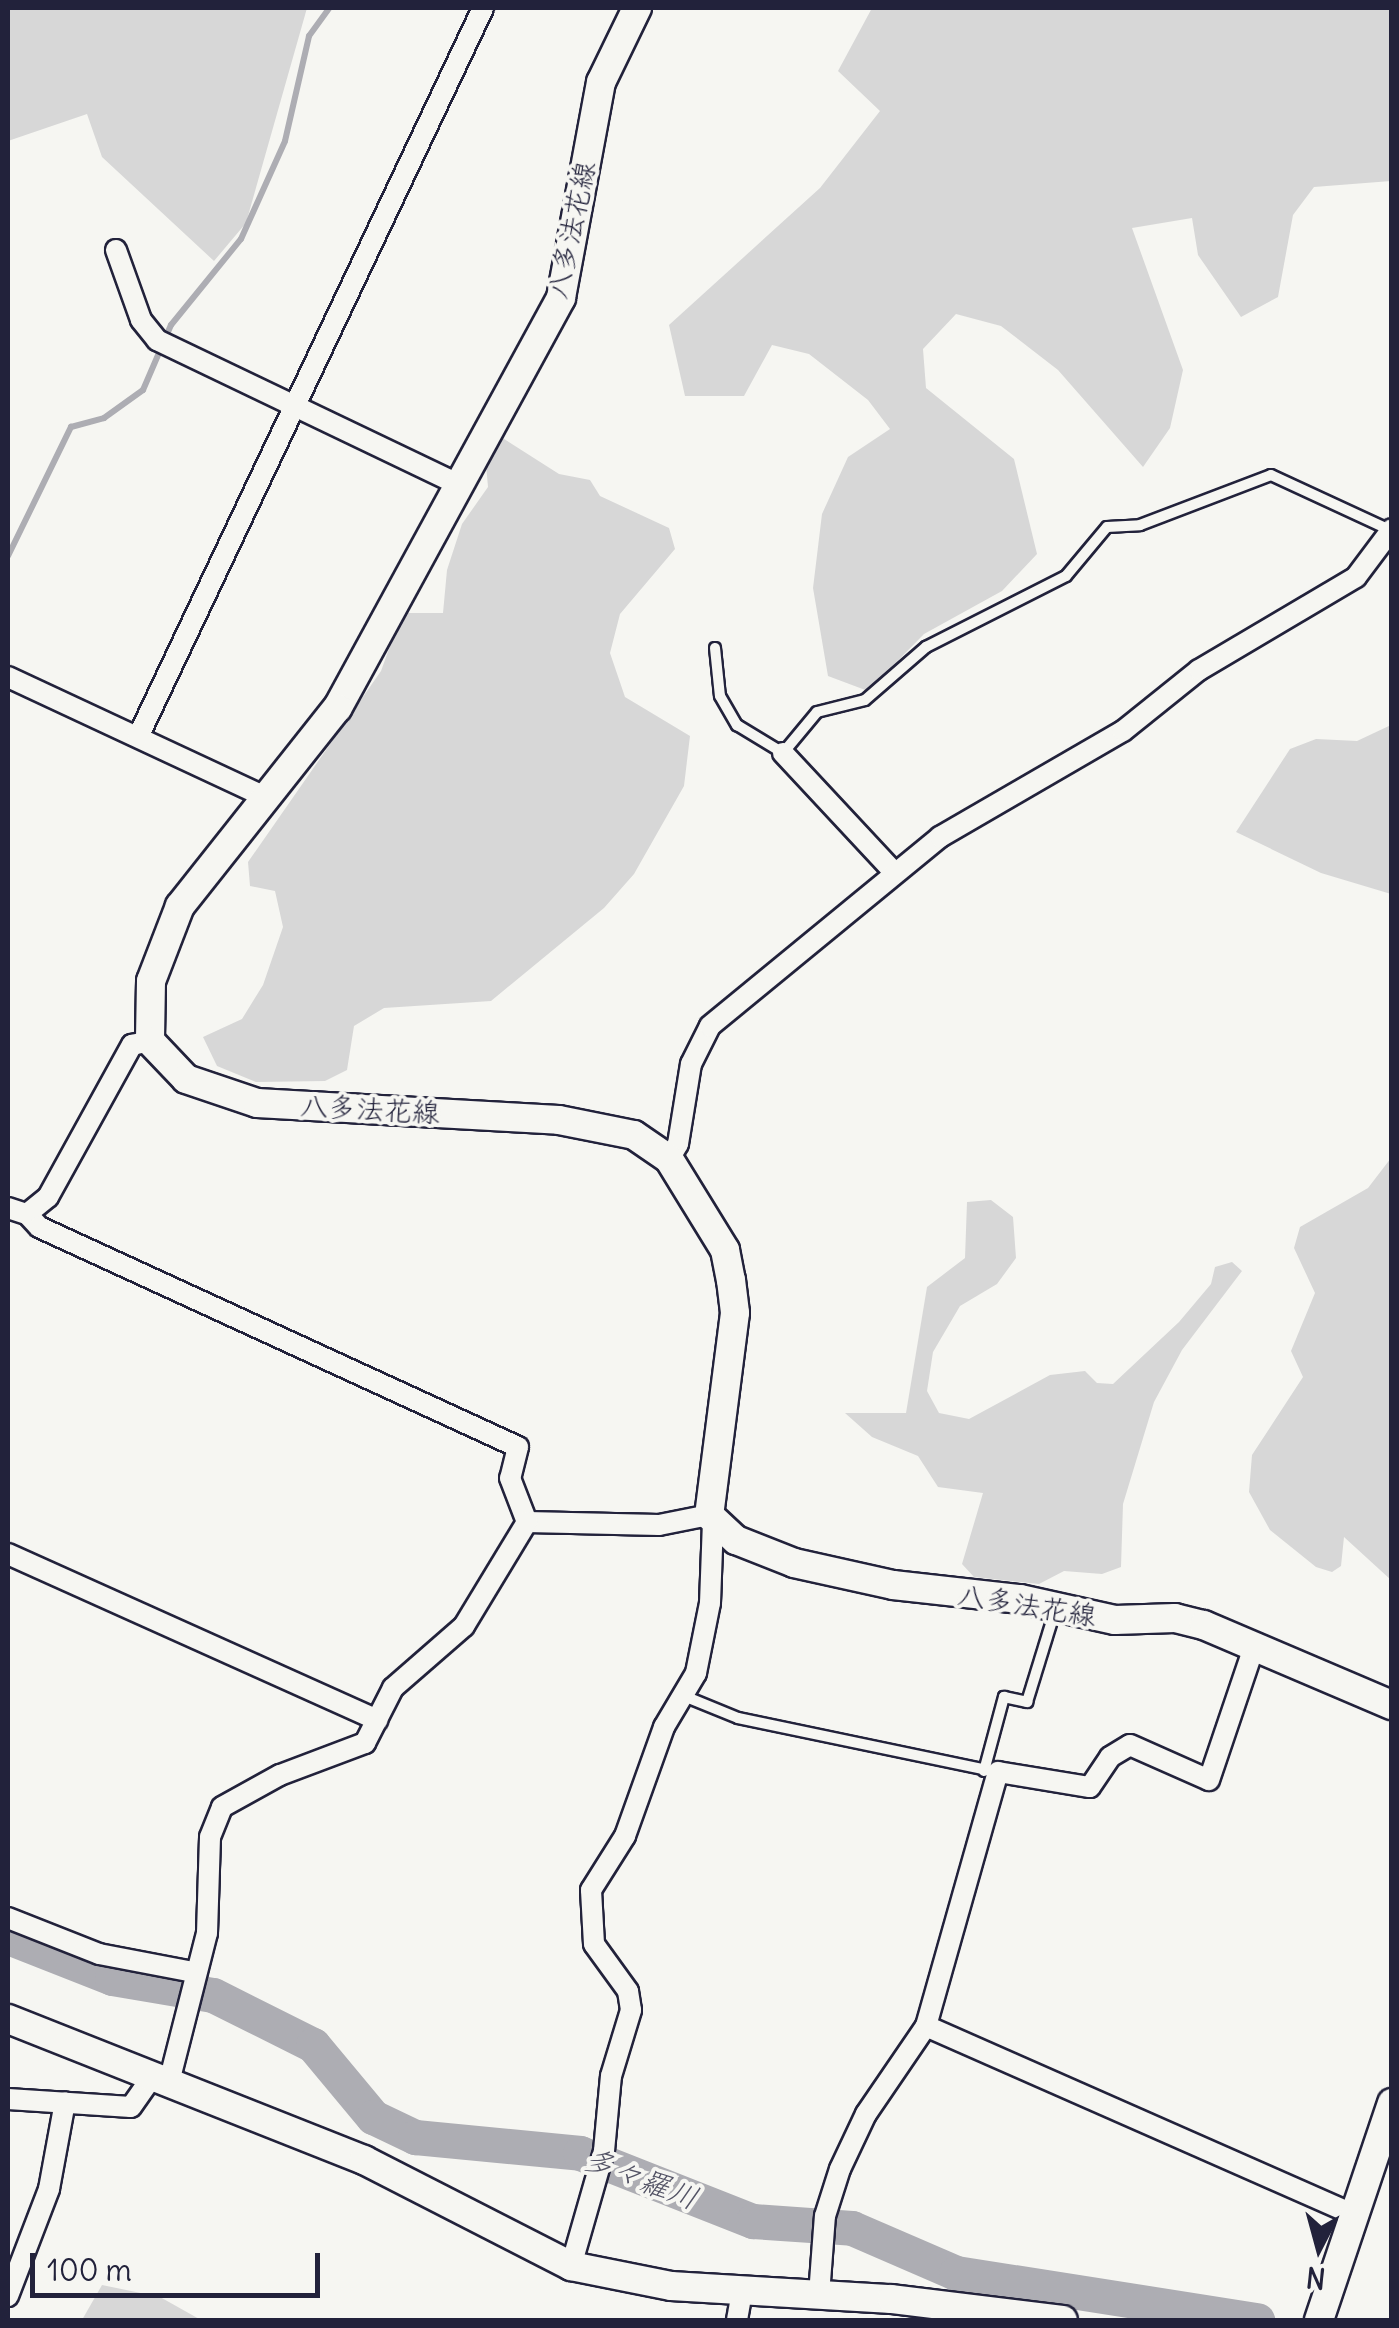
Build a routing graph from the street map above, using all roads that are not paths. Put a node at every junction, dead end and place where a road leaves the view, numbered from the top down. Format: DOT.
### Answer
graph roads {
  1 [pos="483,8"];
  2 [pos="637,8"];
  3 [pos="116,250"];
  4 [pos="294,408"];
  5 [pos="458,484"];
  6 [pos="1390,530"];
  7 [pos="714,648"];
  8 [pos="8,677"];
  9 [pos="138,738"];
  10 [pos="783,753"];
  11 [pos="262,796"];
  12 [pos="894,872"];
  13 [pos="150,1041"];
  14 [pos="669,1159"];
  15 [pos="17,1211"];
  16 [pos="711,1519"];
  17 [pos="528,1522"];
  18 [pos="8,1554"];
  19 [pos="1056,1607"];
  20 [pos="1254,1647"];
  21 [pos="684,1696"];
  22 [pos="1392,1705"];
  23 [pos="377,1720"];
  24 [pos="991,1772"];
  25 [pos="8,1918"];
  26 [pos="191,1984"];
  27 [pos="8,2019"];
  28 [pos="926,2026"];
  29 [pos="159,2083"];
  30 [pos="8,2100"];
  31 [pos="64,2102"];
  32 [pos="1392,2103"];
  33 [pos="1353,2214"];
  34 [pos="572,2266"];
  35 [pos="742,2291"];
  36 [pos="819,2295"];
  37 [pos="8,2296"];
  38 [pos="1320,2318"];
  39 [pos="738,2320"];
  40 [pos="1063,2320"];
  1 -- 4 [label="street"];
  2 -- 5 [label="main road, 八多法花線"];
  3 -- 4 [label="street"];
  4 -- 5 [label="street"];
  4 -- 9 [label="street"];
  5 -- 11 [label="main road, 八多法花線"];
  6 -- 10 [label="lane"];
  6 -- 12 [label="street"];
  7 -- 10 [label="lane"];
  8 -- 9 [label="street"];
  9 -- 11 [label="street"];
  10 -- 12 [label="street"];
  11 -- 13 [label="main road, 八多法花線"];
  12 -- 14 [label="street"];
  13 -- 14 [label="main road, 八多法花線"];
  13 -- 15 [label="street"];
  14 -- 16 [label="main road, 八多法花線"];
  15 -- 17 [label="street"];
  16 -- 17 [label="street"];
  16 -- 19 [label="main road, 八多法花線"];
  16 -- 21 [label="street"];
  17 -- 23 [label="street"];
  18 -- 23 [label="street"];
  19 -- 20 [label="main road, 八多法花線"];
  19 -- 24 [label="lane"];
  20 -- 22 [label="main road, 八多法花線"];
  20 -- 24 [label="street"];
  21 -- 24 [label="lane"];
  21 -- 34 [label="street"];
  23 -- 26 [label="street"];
  24 -- 28 [label="street"];
  25 -- 26 [label="street"];
  26 -- 29 [label="street"];
  27 -- 29 [label="main road"];
  28 -- 33 [label="street"];
  28 -- 36 [label="street"];
  29 -- 31 [label="street"];
  29 -- 34 [label="main road"];
  30 -- 31 [label="street"];
  31 -- 37 [label="street"];
  32 -- 33 [label="main road"];
  33 -- 38 [label="main road"];
  34 -- 35 [label="main road"];
  35 -- 36 [label="main road"];
  35 -- 39 [label="street"];
  36 -- 40 [label="main road"];
}
